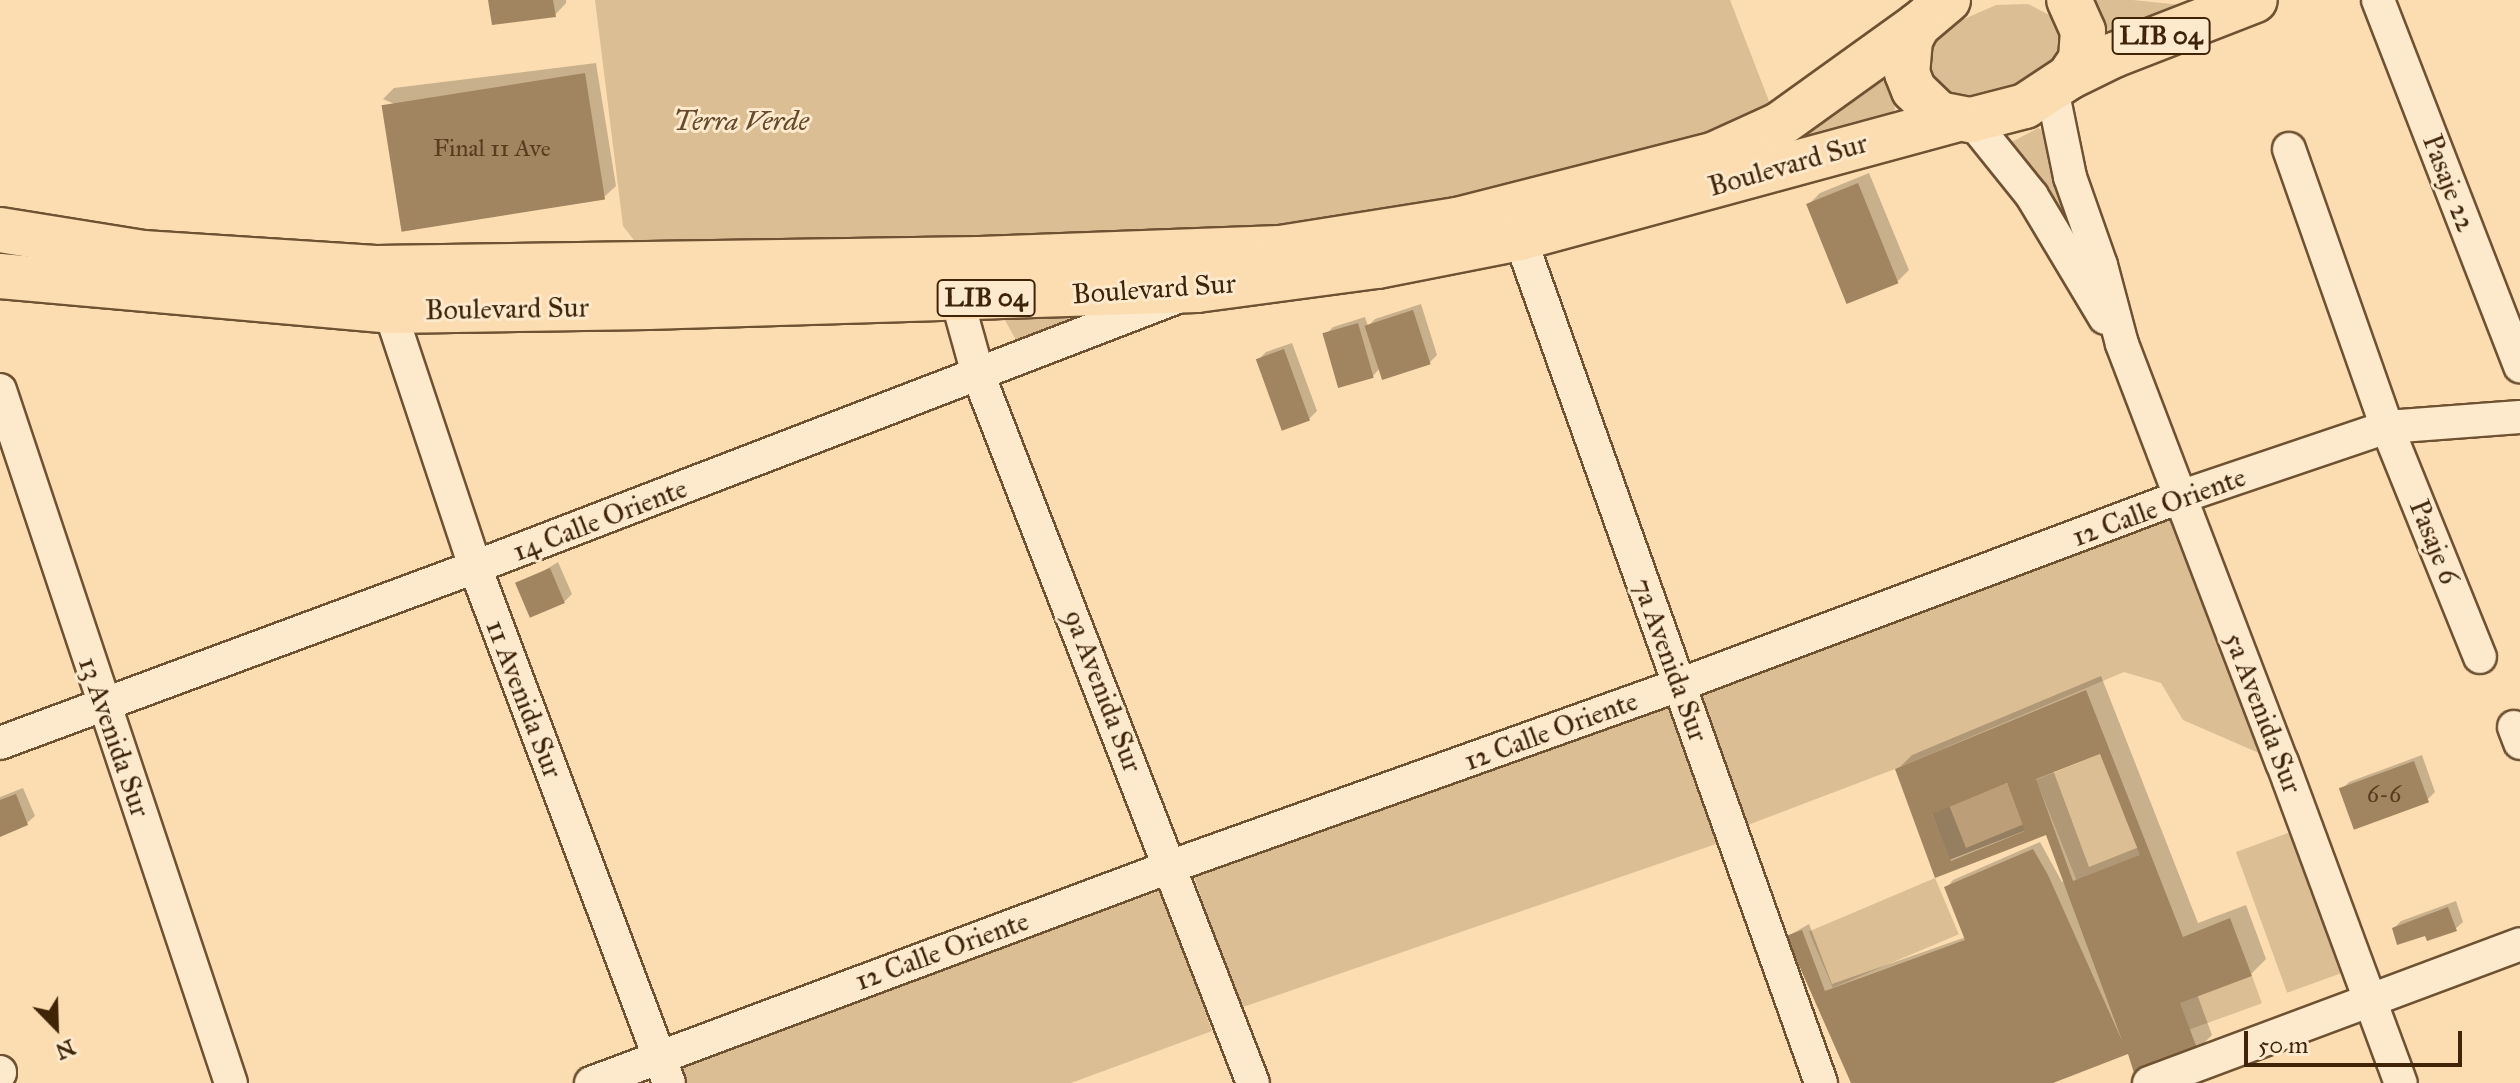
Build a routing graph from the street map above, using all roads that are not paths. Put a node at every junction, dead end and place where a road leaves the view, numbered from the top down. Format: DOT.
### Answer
graph roads {
  1 [pos="2069,0"];
  2 [pos="2255,0"];
  3 [pos="2378,0"];
  4 [pos="1933,13"];
  5 [pos="2060,83"];
  6 [pos="1963,120"];
  7 [pos="2289,149"];
  8 [pos="0,230"];
  9 [pos="1520,238"];
  10 [pos="0,276"];
  11 [pos="1197,290"];
  12 [pos="957,299"];
  13 [pos="390,311"];
  14 [pos="2122,344"];
  15 [pos="2520,366"];
  16 [pos="978,374"];
  17 [pos="0,390"];
  18 [pos="2520,417"];
  19 [pos="2387,427"];
  20 [pos="2180,497"];
  21 [pos="475,567"];
  22 [pos="2480,657"];
  23 [pos="1679,685"];
  24 [pos="103,705"];
  25 [pos="0,743"];
  26 [pos="1172,866"];
  27 [pos="2520,944"];
  28 [pos="2370,1001"];
  29 [pos="664,1069"];
  30 [pos="231,1083"];
  31 [pos="591,1083"];
  32 [pos="1253,1083"];
  33 [pos="1821,1083"];
  34 [pos="2149,1083"];
  35 [pos="2401,1083"];
  1 -- 5 [label="highway, LIB 04"];
  2 -- 5 [label="highway, LIB 04"];
  3 -- 15 [label="street, Pasaje 22"];
  4 -- 6 [label="highway, LIB 04"];
  4 -- 8 [label="highway, Boulevard Sur / LIB 04"];
  5 -- 6 [label="highway, LIB 04"];
  5 -- 14 [label="street, 5a Avenida Sur"];
  6 -- 9 [label="highway, Boulevard Sur / LIB 04"];
  6 -- 14 [label="street, 5a Avenida Sur"];
  7 -- 19 [label="street, Pasaje 6"];
  9 -- 11 [label="highway, Boulevard Sur / LIB 04"];
  9 -- 23 [label="street, 7a Avenida Sur"];
  10 -- 13 [label="highway, Boulevard Sur / LIB 04"];
  11 -- 12 [label="highway, Boulevard Sur / LIB 04"];
  11 -- 16 [label="street, 14 Calle Oriente"];
  12 -- 13 [label="highway, Boulevard Sur / LIB 04"];
  12 -- 16 [label="street, 9a Avenida Sur"];
  13 -- 21 [label="street, 11 Avenida Sur"];
  14 -- 20 [label="street, 5a Avenida Sur"];
  16 -- 21 [label="street, 14 Calle Oriente"];
  16 -- 26 [label="street, 9a Avenida Sur"];
  17 -- 24 [label="street, 13 Avenida Sur"];
  18 -- 19 [label="street, 12 Calle Oriente"];
  19 -- 20 [label="street, 12 Calle Oriente"];
  19 -- 22 [label="street, Pasaje 6"];
  20 -- 23 [label="street, 12 Calle Oriente"];
  20 -- 28 [label="street, 5a Avenida Sur"];
  21 -- 24 [label="street, 14 Calle Oriente"];
  21 -- 29 [label="street, 11 Avenida Sur"];
  23 -- 26 [label="street, 12 Calle Oriente"];
  23 -- 33 [label="street, 7a Avenida Sur"];
  24 -- 25 [label="street, 14 Calle Oriente"];
  24 -- 30 [label="street, 13 Avenida Sur"];
  26 -- 29 [label="street, 12 Calle Oriente"];
  26 -- 32 [label="street, 9a Avenida Sur"];
  27 -- 28 [label="street"];
  28 -- 34 [label="street"];
  28 -- 35 [label="street, 5a Avenida Sur"];
  29 -- 31 [label="street, 12 Calle Oriente"];
}
